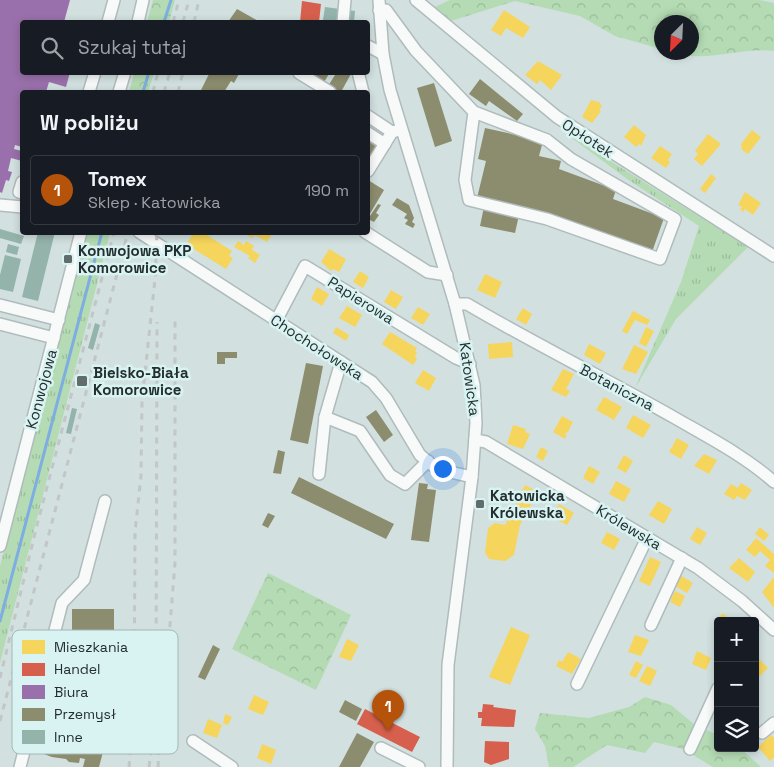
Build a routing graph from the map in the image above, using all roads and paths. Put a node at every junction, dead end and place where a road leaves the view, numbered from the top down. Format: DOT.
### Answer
graph roads {
  1 [pos="114,0"];
  2 [pos="144,0"];
  3 [pos="345,0"];
  4 [pos="416,0"];
  5 [pos="379,5"];
  6 [pos="109,20"];
  7 [pos="139,20"];
  8 [pos="342,20"];
  9 [pos="370,47"];
  10 [pos="383,54"];
  11 [pos="94,75"];
  12 [pos="124,75"];
  13 [pos="302,75"];
  14 [pos="359,75"];
  15 [pos="90,90"];
  16 [pos="120,90"];
  17 [pos="327,90"];
  18 [pos="362,90"];
  19 [pos="474,112"];
  20 [pos="370,117"];
  21 [pos="397,131"];
  22 [pos="370,134"];
  23 [pos="385,144"];
  24 [pos="370,168"];
  25 [pos="0,205"];
  26 [pos="20,207"];
  27 [pos="80,235"];
  28 [pos="144,235"];
  29 [pos="370,235"];
  30 [pos="774,256"];
  31 [pos="447,275"];
  32 [pos="455,304"];
  33 [pos="0,305"];
  34 [pos="59,320"];
  35 [pos="276,321"];
  36 [pos="0,324"];
  37 [pos="54,338"];
  38 [pos="341,362"];
  39 [pos="470,364"];
  40 [pos="325,417"];
  41 [pos="475,440"];
  42 [pos="428,462"];
  43 [pos="319,474"];
  44 [pos="472,477"];
  45 [pos="774,482"];
  46 [pos="105,501"];
  47 [pos="647,538"];
  48 [pos="0,546"];
  49 [pos="682,558"];
  50 [pos="755,617"];
  51 [pos="759,620"];
  52 [pos="651,625"];
  53 [pos="55,630"];
  54 [pos="774,630"];
  55 [pos="577,684"];
  56 [pos="714,697"];
  57 [pos="774,723"];
  58 [pos="762,734"];
  59 [pos="193,741"];
  60 [pos="381,748"];
  61 [pos="690,749"];
  62 [pos="23,754"];
  63 [pos="20,767"];
  64 [pos="232,767"];
  65 [pos="419,767"];
  66 [pos="447,767"];
  1 -- 6 [label="street"];
  2 -- 7 [label="street"];
  3 -- 8 [label="street"];
  4 -- 30 [label="street, Opłotek"];
  5 -- 10 [label="street, Katowicka"];
  5 -- 19 [label="street"];
  9 -- 10 [label="street"];
  10 -- 21 [label="street, Katowicka"];
  11 -- 15 [label="street"];
  12 -- 16 [label="street"];
  13 -- 17 [label="street"];
  14 -- 18 [label="street"];
  19 -- 19 [label="street"];
  20 -- 21 [label="street"];
  21 -- 23 [label="street"];
  21 -- 31 [label="street, Katowicka"];
  22 -- 23 [label="street"];
  23 -- 24 [label="street"];
  25 -- 26 [label="street"];
  27 -- 34 [label="street, Konwojowa"];
  28 -- 35 [label="street, Chochołowska"];
  29 -- 31 [label="street"];
  31 -- 32 [label="street, Katowicka"];
  32 -- 39 [label="street, Katowicka"];
  32 -- 45 [label="street, Botaniczna"];
  33 -- 34 [label="street"];
  34 -- 37 [label="street, Konwojowa"];
  35 -- 38 [label="street, Chochołowska"];
  35 -- 39 [label="street, Papierowa"];
  36 -- 37 [label="street"];
  37 -- 48 [label="street, Konwojowa"];
  38 -- 40 [label="street"];
  38 -- 42 [label="street, Chochołowska"];
  39 -- 41 [label="street, Katowicka"];
  40 -- 42 [label="street"];
  40 -- 43 [label="street"];
  41 -- 44 [label="street, Katowicka"];
  41 -- 47 [label="street, Królewska"];
  42 -- 44 [label="street, Chochołowska"];
  44 -- 66 [label="street, Katowicka"];
  46 -- 53 [label="street"];
  47 -- 49 [label="street, Królewska"];
  47 -- 55 [label="street"];
  49 -- 50 [label="street, Królewska"];
  49 -- 52 [label="street"];
  51 -- 54 [label="street, Królewska"];
  56 -- 61 [label="street"];
  57 -- 58 [label="street"];
  59 -- 64 [label="street"];
  60 -- 65 [label="street"];
  62 -- 63 [label="street"];
}
